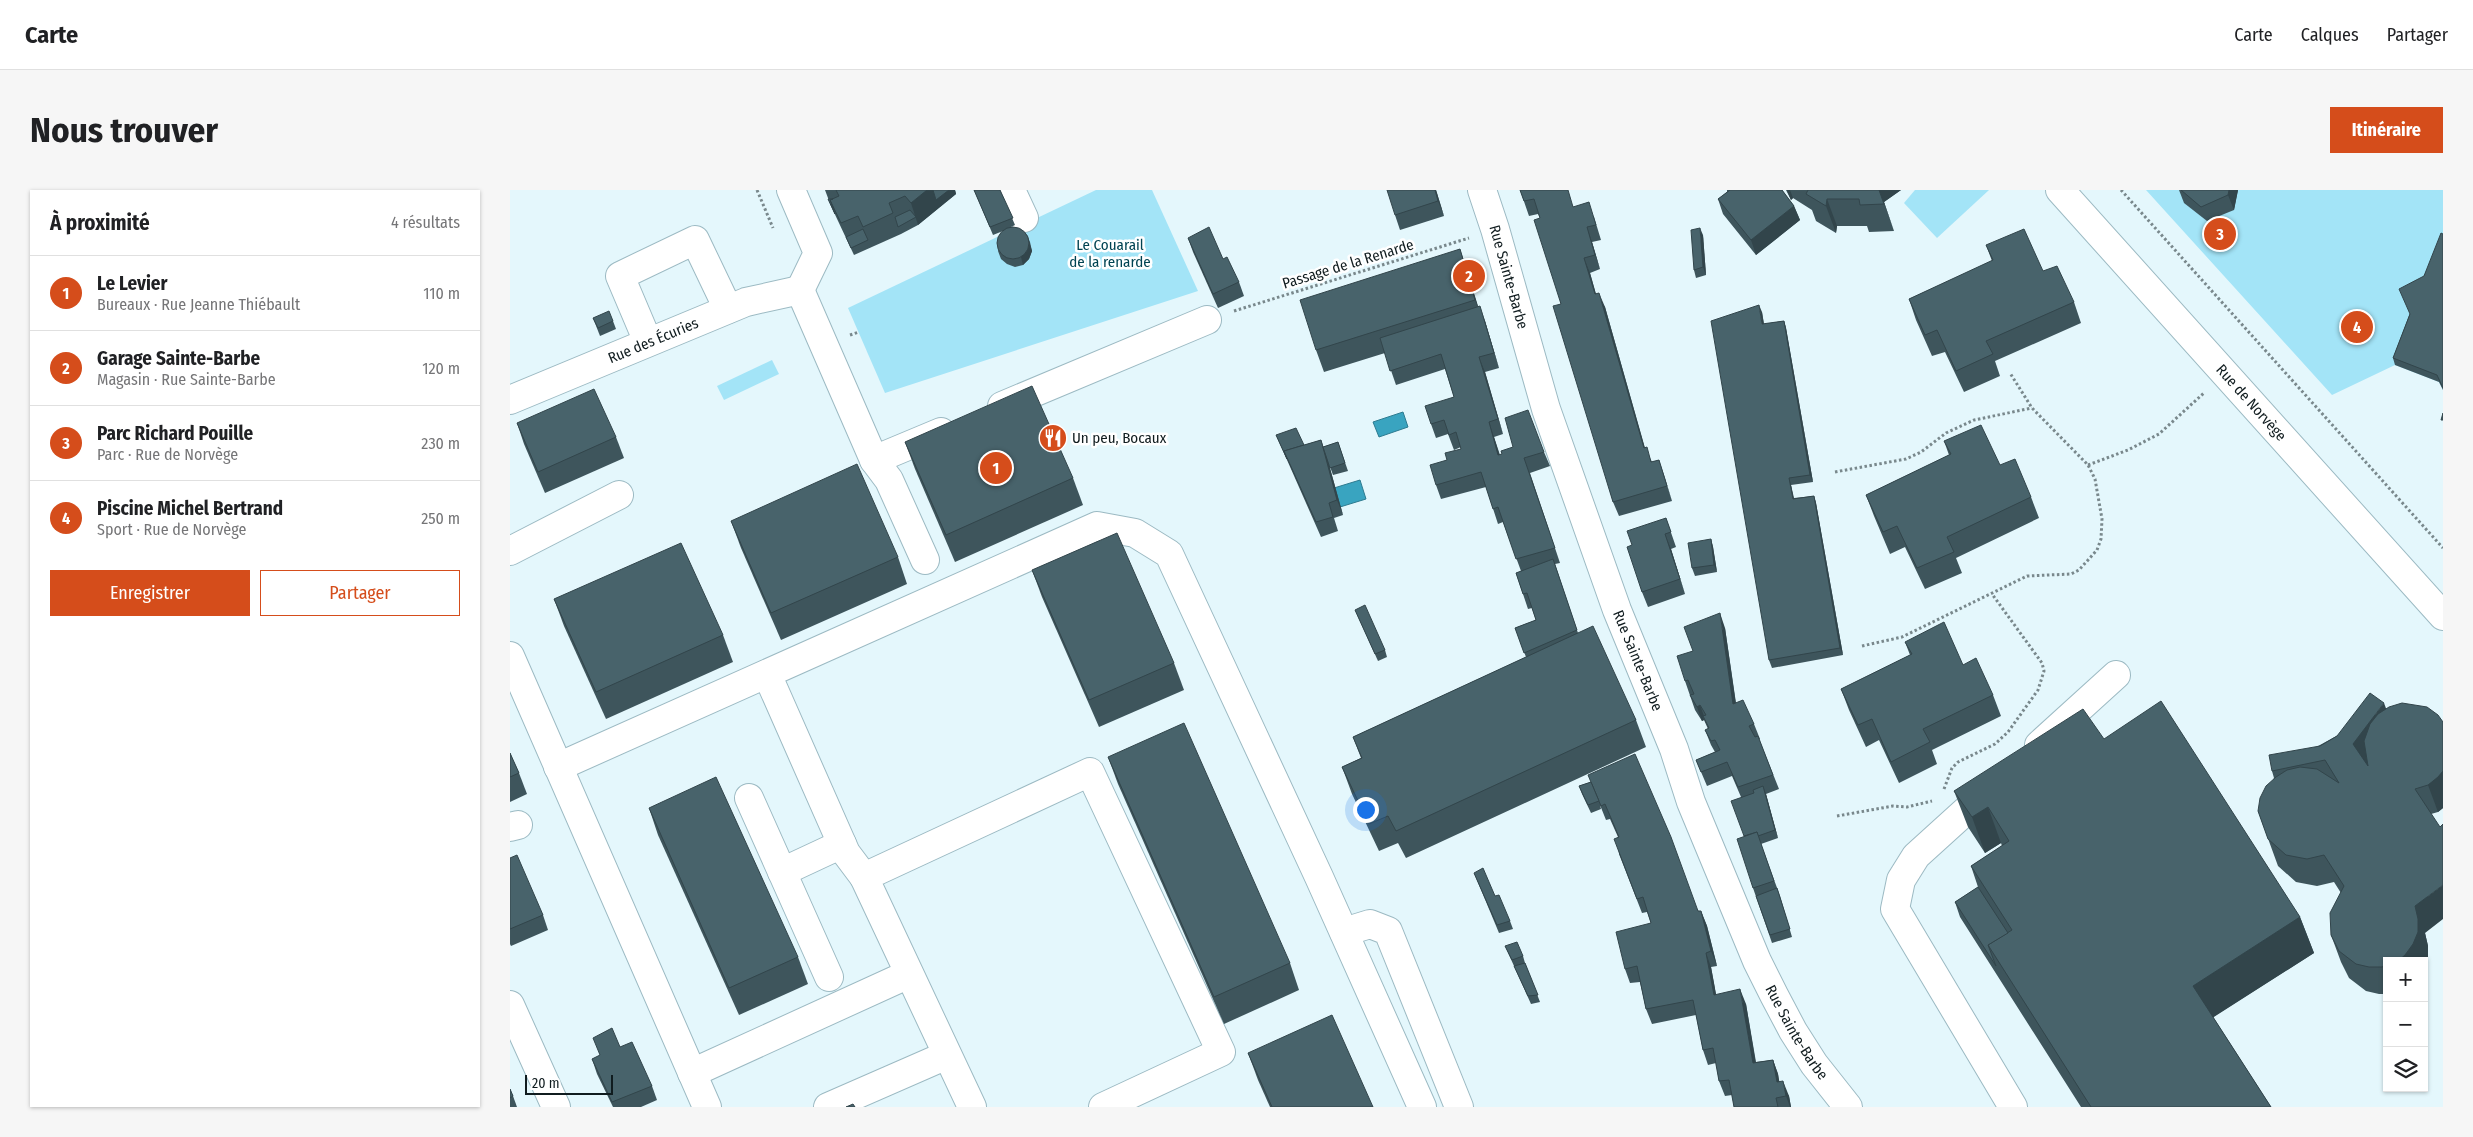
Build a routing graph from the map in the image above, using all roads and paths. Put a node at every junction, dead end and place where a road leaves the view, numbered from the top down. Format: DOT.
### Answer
graph roads {
  1 [pos="791,190"];
  2 [pos="1011,190"];
  3 [pos="1482,190"];
  4 [pos="2060,190"];
  5 [pos="2121,190"];
  6 [pos="1024,218"];
  7 [pos="1495,229"];
  8 [pos="800,290"];
  9 [pos="728,309"];
  10 [pos="1207,320"];
  11 [pos="648,342"];
  12 [pos="2010,373"];
  13 [pos="2226,373"];
  14 [pos="510,400"];
  15 [pos="2032,408"];
  16 [pos="874,460"];
  17 [pos="2088,465"];
  18 [pos="1834,472"];
  19 [pos="619,495"];
  20 [pos="2443,548"];
  21 [pos="510,551"];
  22 [pos="924,560"];
  23 [pos="1992,594"];
  24 [pos="2440,608"];
  25 [pos="1862,646"];
  26 [pos="510,656"];
  27 [pos="767,674"];
  28 [pos="2116,675"];
  29 [pos="558,768"];
  30 [pos="1940,795"];
  31 [pos="749,798"];
  32 [pos="1935,798"];
  33 [pos="1837,816"];
  34 [pos="842,844"];
  35 [pos="782,872"];
  36 [pos="864,877"];
  37 [pos="1344,932"];
  38 [pos="910,974"];
  39 [pos="829,976"];
  40 [pos="510,1005"];
  41 [pos="947,1055"];
  42 [pos="692,1073"];
  43 [pos="556,1107"];
  44 [pos="706,1107"];
  45 [pos="828,1107"];
  46 [pos="972,1107"];
  47 [pos="1103,1107"];
  48 [pos="1422,1107"];
  49 [pos="1459,1107"];
  50 [pos="1848,1107"];
  51 [pos="2013,1107"];
  1 -- 8 [label="street"];
  2 -- 6 [label="street"];
  3 -- 7 [label="street, Rue Sainte-Barbe"];
  4 -- 13 [label="street, Rue de Norvège"];
  5 -- 20 [label="path"];
  7 -- 10 [label="path, Passage de la Renarde"];
  7 -- 50 [label="street, Rue Sainte-Barbe"];
  8 -- 9 [label="street, Rue des Écuries"];
  8 -- 16 [label="street"];
  9 -- 11 [label="street, Rue des Écuries"];
  9 -- 11 [label="street"];
  10 -- 16 [label="street"];
  11 -- 14 [label="street, Rue des Écuries"];
  12 -- 15 [label="path"];
  13 -- 17 [label="path"];
  13 -- 24 [label="street, Rue de Norvège"];
  15 -- 17 [label="path"];
  15 -- 18 [label="path"];
  16 -- 22 [label="street"];
  17 -- 23 [label="path"];
  19 -- 21 [label="street"];
  23 -- 25 [label="path"];
  23 -- 30 [label="path"];
  26 -- 29 [label="street"];
  27 -- 29 [label="street"];
  27 -- 34 [label="street"];
  27 -- 37 [label="street"];
  28 -- 51 [label="street"];
  29 -- 42 [label="street"];
  31 -- 35 [label="street"];
  32 -- 33 [label="path"];
  34 -- 35 [label="street"];
  34 -- 36 [label="street"];
  35 -- 39 [label="street"];
  36 -- 38 [label="street"];
  36 -- 47 [label="street"];
  37 -- 48 [label="street"];
  37 -- 49 [label="street"];
  38 -- 41 [label="street"];
  38 -- 42 [label="street"];
  40 -- 43 [label="street"];
  41 -- 45 [label="street"];
  41 -- 46 [label="street"];
  42 -- 44 [label="street"];
}
